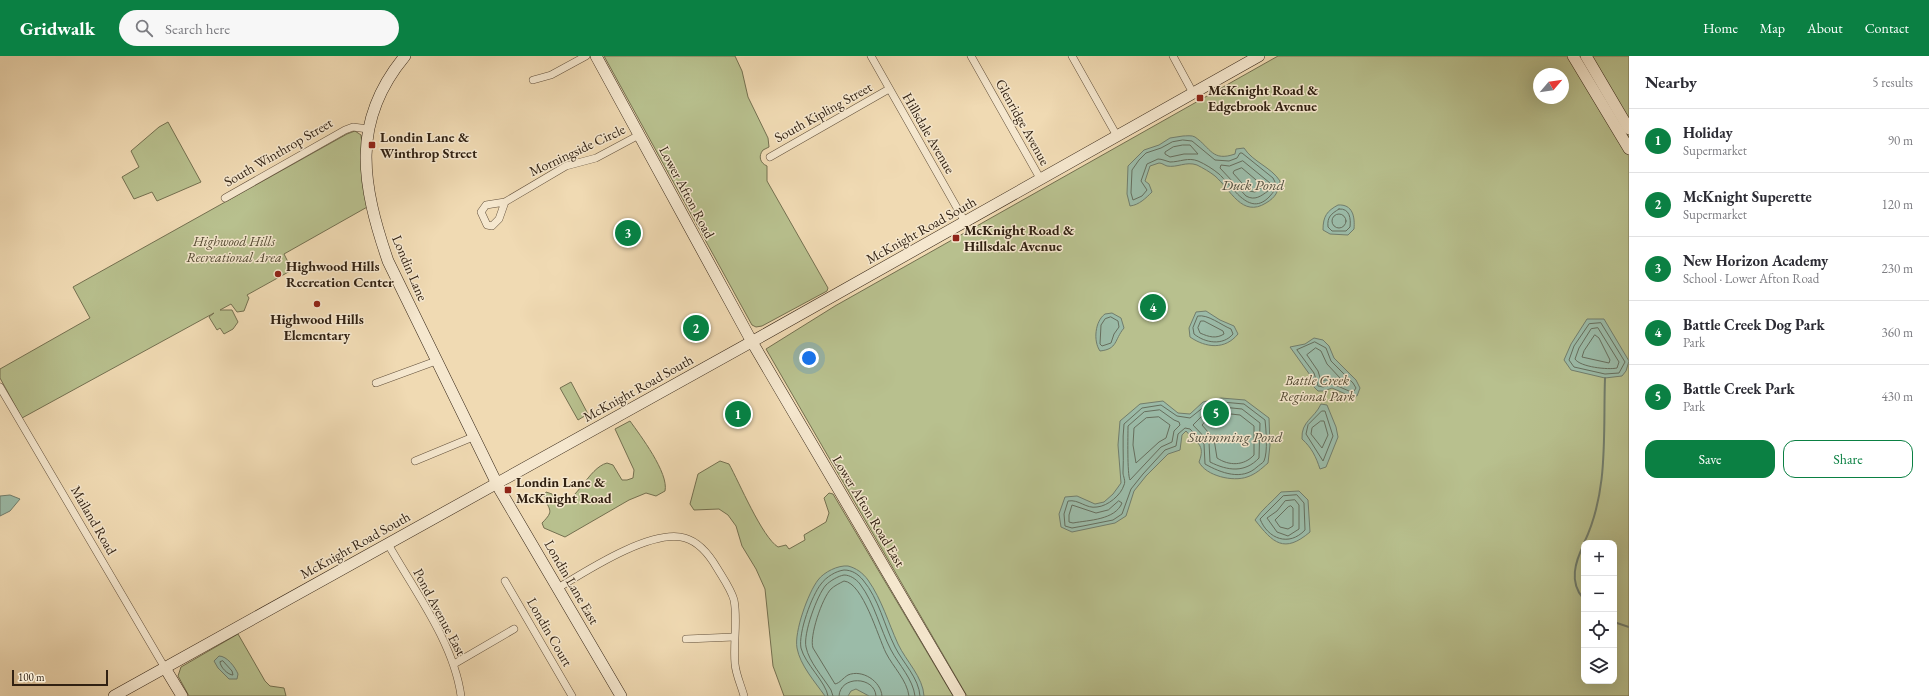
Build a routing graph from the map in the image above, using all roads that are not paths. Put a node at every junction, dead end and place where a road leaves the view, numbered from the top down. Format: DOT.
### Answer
graph roads {
  1 [pos="405,56"];
  2 [pos="586,56"];
  3 [pos="596,56"];
  4 [pos="871,56"];
  5 [pos="972,56"];
  6 [pos="1072,56"];
  7 [pos="1172,56"];
  8 [pos="1259,56"];
  9 [pos="1573,56"];
  10 [pos="1586,56"];
  11 [pos="533,80"];
  12 [pos="889,89"];
  13 [pos="1193,93"];
  14 [pos="368,129"];
  15 [pos="1629,129"];
  16 [pos="639,135"];
  17 [pos="1117,136"];
  18 [pos="1629,149"];
  19 [pos="770,157"];
  20 [pos="1041,180"];
  21 [pos="224,198"];
  22 [pos="505,202"];
  23 [pos="965,222"];
  24 [pos="752,342"];
  25 [pos="436,361"];
  26 [pos="376,383"];
  27 [pos="0,387"];
  28 [pos="473,437"];
  29 [pos="415,461"];
  30 [pos="497,483"];
  31 [pos="388,544"];
  32 [pos="505,581"];
  33 [pos="558,588"];
  34 [pos="514,629"];
  35 [pos="734,637"];
  36 [pos="686,639"];
  37 [pos="454,664"];
  38 [pos="165,668"];
  39 [pos="114,696"];
  40 [pos="182,696"];
  41 [pos="461,696"];
  42 [pos="572,696"];
  43 [pos="621,696"];
  44 [pos="744,696"];
  45 [pos="960,696"];
  1 -- 14 [label="street, Londin Lane"];
  2 -- 11 [label="street"];
  3 -- 16 [label="street, Lower Afton Road"];
  4 -- 12 [label="street, Hillsdale Avenue"];
  5 -- 20 [label="street, Glenridge Avenue"];
  6 -- 17 [label="street"];
  7 -- 13 [label="street"];
  8 -- 13 [label="street, McKnight Road South"];
  9 -- 18 [label="street"];
  10 -- 15 [label="street"];
  12 -- 19 [label="street, South Kipling Street"];
  12 -- 23 [label="street, Hillsdale Avenue"];
  13 -- 17 [label="street, McKnight Road South"];
  14 -- 21 [label="street, South Winthrop Street"];
  14 -- 25 [label="street, Londin Lane"];
  16 -- 22 [label="street, Morningside Circle"];
  16 -- 24 [label="street, Lower Afton Road"];
  17 -- 20 [label="street, McKnight Road South"];
  20 -- 23 [label="street, McKnight Road South"];
  23 -- 24 [label="street, McKnight Road South"];
  24 -- 30 [label="street, McKnight Road South"];
  24 -- 45 [label="street, Lower Afton Road East"];
  25 -- 26 [label="street"];
  25 -- 28 [label="street, Londin Lane"];
  27 -- 38 [label="street, Mailand Road"];
  28 -- 29 [label="street"];
  28 -- 30 [label="street, Londin Lane"];
  30 -- 31 [label="street, McKnight Road South"];
  30 -- 33 [label="street, Londin Lane East"];
  31 -- 37 [label="street, Pond Avenue East"];
  31 -- 38 [label="street, McKnight Road South"];
  32 -- 42 [label="street, Londin Court"];
  33 -- 35 [label="street"];
  33 -- 43 [label="street, Londin Lane East"];
  34 -- 37 [label="street"];
  35 -- 36 [label="street"];
  35 -- 44 [label="street"];
  37 -- 41 [label="street, Pond Avenue East"];
  38 -- 39 [label="street, McKnight Road South"];
  38 -- 40 [label="street"];
}
